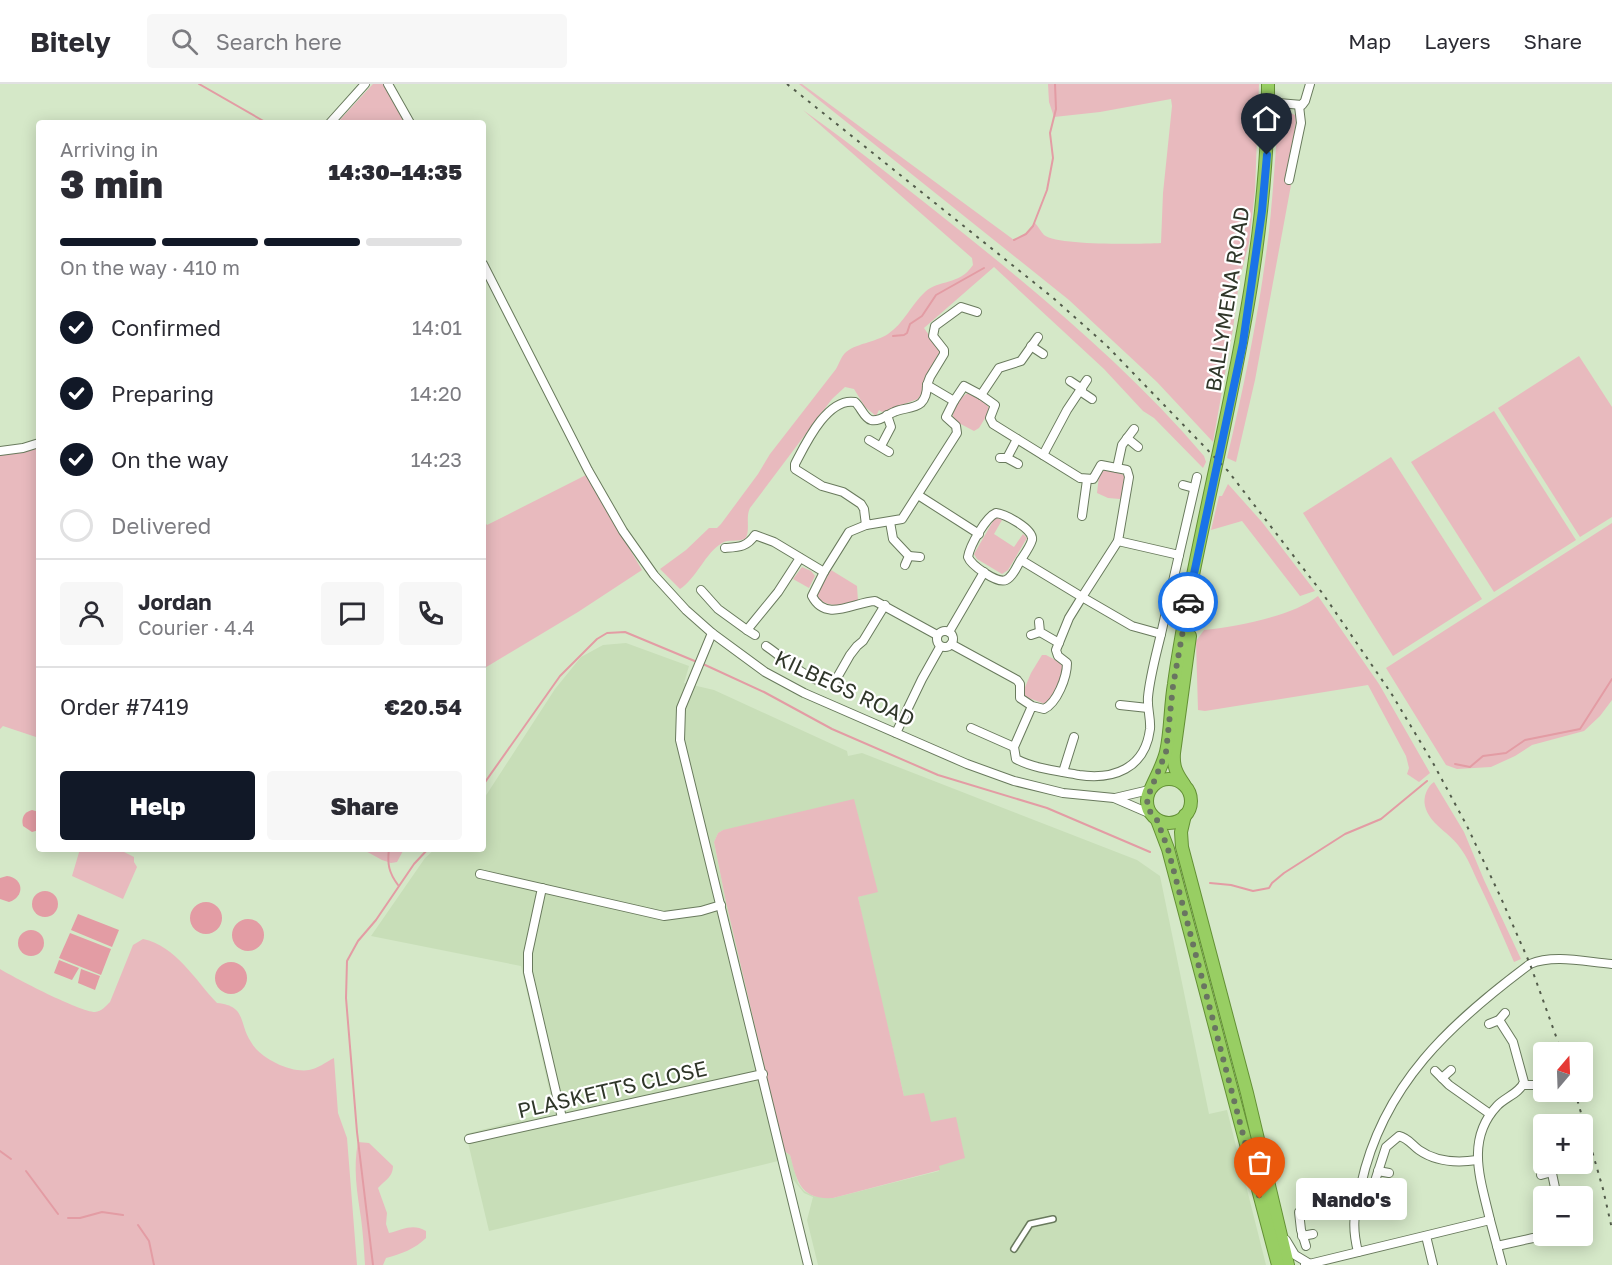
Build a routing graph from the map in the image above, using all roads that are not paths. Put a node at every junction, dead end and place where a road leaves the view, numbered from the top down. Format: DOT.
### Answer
graph roads {
  1 [pos="365,84"];
  2 [pos="388,84"];
  3 [pos="1268,84"];
  4 [pos="1310,84"];
  5 [pos="1269,102"];
  6 [pos="1299,106"];
  7 [pos="333,120"];
  8 [pos="408,120"];
  9 [pos="1289,180"];
  10 [pos="486,270"];
  11 [pos="977,312"];
  12 [pos="1038,337"];
  13 [pos="1031,346"];
  14 [pos="1043,354"];
  15 [pos="1087,380"];
  16 [pos="1070,381"];
  17 [pos="927,385"];
  18 [pos="1081,390"];
  19 [pos="981,394"];
  20 [pos="1092,399"];
  21 [pos="954,400"];
  22 [pos="887,415"];
  23 [pos="1134,429"];
  24 [pos="1127,438"];
  25 [pos="1017,439"];
  26 [pos="869,440"];
  27 [pos="36,444"];
  28 [pos="880,446"];
  29 [pos="1138,447"];
  30 [pos="0,451"];
  31 [pos="889,452"];
  32 [pos="1043,455"];
  33 [pos="1018,464"];
  34 [pos="794,467"];
  35 [pos="1117,468"];
  36 [pos="783,470"];
  37 [pos="1197,477"];
  38 [pos="1087,480"];
  39 [pos="1183,485"];
  40 [pos="1194,488"];
  41 [pos="918,495"];
  42 [pos="1082,516"];
  43 [pos="1204,518"];
  44 [pos="890,522"];
  45 [pos="867,525"];
  46 [pos="979,534"];
  47 [pos="1118,541"];
  48 [pos="725,548"];
  49 [pos="1179,555"];
  50 [pos="909,556"];
  51 [pos="920,557"];
  52 [pos="800,558"];
  53 [pos="1021,560"];
  54 [pos="905,565"];
  55 [pos="824,572"];
  56 [pos="984,572"];
  57 [pos="701,590"];
  58 [pos="1082,597"];
  59 [pos="885,605"];
  60 [pos="1039,622"];
  61 [pos="747,630"];
  62 [pos="949,632"];
  63 [pos="1040,632"];
  64 [pos="712,633"];
  65 [pos="1161,634"];
  66 [pos="754,635"];
  67 [pos="938,635"];
  68 [pos="1031,635"];
  69 [pos="1059,643"];
  70 [pos="951,644"];
  71 [pos="729,646"];
  72 [pos="766,646"];
  73 [pos="940,647"];
  74 [pos="703,651"];
  75 [pos="1120,705"];
  76 [pos="1032,706"];
  77 [pos="1148,708"];
  78 [pos="971,728"];
  79 [pos="896,733"];
  80 [pos="1074,737"];
  81 [pos="1014,747"];
  82 [pos="1064,772"];
  83 [pos="1184,784"];
  84 [pos="1151,788"];
  85 [pos="1114,798"];
  86 [pos="1185,815"];
  87 [pos="1154,817"];
  88 [pos="480,873"];
  89 [pos="542,888"];
  90 [pos="721,905"];
  91 [pos="1612,964"];
  92 [pos="1505,1013"];
  93 [pos="1499,1020"];
  94 [pos="1489,1024"];
  95 [pos="1450,1070"];
  96 [pos="1436,1071"];
  97 [pos="763,1074"];
  98 [pos="1442,1078"];
  99 [pos="1523,1085"];
  100 [pos="1533,1085"];
  101 [pos="1490,1114"];
  102 [pos="562,1118"];
  103 [pos="469,1139"];
  104 [pos="1477,1160"];
  105 [pos="1378,1171"];
  106 [pos="1389,1173"];
  107 [pos="1375,1180"];
  108 [pos="1358,1200"];
  109 [pos="1053,1219"];
  110 [pos="1490,1220"];
  111 [pos="1279,1226"];
  112 [pos="1313,1234"];
  113 [pos="1302,1236"];
  114 [pos="1426,1236"];
  115 [pos="1533,1238"];
  116 [pos="1306,1246"];
  117 [pos="1497,1246"];
  118 [pos="1014,1249"];
  119 [pos="1358,1252"];
  120 [pos="1311,1264"];
  121 [pos="808,1265"];
  122 [pos="1278,1265"];
  123 [pos="1288,1265"];
  124 [pos="1433,1265"];
  125 [pos="1502,1265"];
  1 -- 7 [label="street"];
  2 -- 8 [label="street"];
  3 -- 5 [label="highway, BALLYMENA ROAD"];
  4 -- 6 [label="street"];
  5 -- 6 [label="street"];
  5 -- 43 [label="highway, BALLYMENA ROAD"];
  6 -- 9 [label="street"];
  10 -- 64 [label="street, KILBEGS ROAD"];
  11 -- 17 [label="street"];
  12 -- 13 [label="street"];
  13 -- 14 [label="street"];
  13 -- 19 [label="street"];
  15 -- 18 [label="street"];
  16 -- 18 [label="street"];
  17 -- 21 [label="street"];
  17 -- 22 [label="street"];
  18 -- 20 [label="street"];
  18 -- 32 [label="street"];
  19 -- 21 [label="street"];
  19 -- 25 [label="street"];
  21 -- 41 [label="street"];
  22 -- 28 [label="street"];
  22 -- 34 [label="street"];
  23 -- 24 [label="street"];
  24 -- 29 [label="street"];
  24 -- 35 [label="street"];
  25 -- 32 [label="street"];
  25 -- 33 [label="street"];
  26 -- 28 [label="street"];
  27 -- 30 [label="street"];
  28 -- 31 [label="street"];
  32 -- 38 [label="street"];
  34 -- 36 [label="street"];
  34 -- 45 [label="street"];
  35 -- 38 [label="street"];
  35 -- 47 [label="street"];
  37 -- 40 [label="street"];
  38 -- 42 [label="street"];
  39 -- 40 [label="street"];
  40 -- 49 [label="street"];
  41 -- 44 [label="street"];
  41 -- 46 [label="street"];
  43 -- 83 [label="highway, BALLYMENA ROAD"];
  43 -- 84 [label="highway, BALLYMENA ROAD"];
  44 -- 45 [label="street"];
  44 -- 50 [label="street"];
  45 -- 55 [label="street"];
  46 -- 53 [label="street"];
  46 -- 56 [label="street"];
  47 -- 49 [label="street"];
  47 -- 58 [label="street"];
  48 -- 52 [label="street"];
  49 -- 65 [label="street"];
  50 -- 51 [label="street"];
  50 -- 54 [label="street"];
  52 -- 55 [label="street"];
  52 -- 61 [label="street"];
  53 -- 56 [label="street"];
  53 -- 58 [label="street"];
  55 -- 59 [label="street"];
  56 -- 62 [label="street"];
  57 -- 61 [label="street"];
  58 -- 65 [label="street"];
  58 -- 69 [label="street"];
  59 -- 67 [label="street"];
  59 -- 72 [label="street"];
  60 -- 63 [label="street"];
  61 -- 66 [label="street"];
  62 -- 67 [label="street"];
  62 -- 70 [label="street"];
  63 -- 68 [label="street"];
  63 -- 69 [label="street"];
  64 -- 71 [label="street, KILBEGS ROAD"];
  64 -- 74 [label="street"];
  65 -- 77 [label="street"];
  67 -- 73 [label="street"];
  69 -- 76 [label="street"];
  70 -- 73 [label="street"];
  70 -- 76 [label="street"];
  71 -- 74 [label="street"];
  71 -- 79 [label="street, KILBEGS ROAD"];
  73 -- 79 [label="street"];
  74 -- 90 [label="street"];
  75 -- 77 [label="street"];
  76 -- 81 [label="street"];
  77 -- 82 [label="street"];
  78 -- 81 [label="street"];
  79 -- 85 [label="street, KILBEGS ROAD"];
  80 -- 82 [label="street"];
  81 -- 82 [label="street"];
  83 -- 84 [label="highway"];
  83 -- 86 [label="highway"];
  84 -- 85 [label="street, KILBEGS ROAD"];
  84 -- 87 [label="highway"];
  85 -- 87 [label="street, KILBEGS ROAD"];
  86 -- 87 [label="highway"];
  86 -- 111 [label="highway"];
  87 -- 122 [label="highway"];
  88 -- 89 [label="street"];
  89 -- 90 [label="street"];
  89 -- 102 [label="street"];
  90 -- 97 [label="street"];
  91 -- 108 [label="street"];
  92 -- 93 [label="street"];
  93 -- 94 [label="street"];
  93 -- 99 [label="street"];
  95 -- 98 [label="street"];
  96 -- 98 [label="street"];
  97 -- 102 [label="street, PLASKETTS CLOSE"];
  97 -- 121 [label="street"];
  98 -- 101 [label="street"];
  99 -- 100 [label="street"];
  99 -- 101 [label="street"];
  101 -- 104 [label="street"];
  102 -- 103 [label="street, PLASKETTS CLOSE"];
  104 -- 105 [label="street"];
  104 -- 110 [label="street"];
  105 -- 106 [label="street"];
  105 -- 107 [label="street"];
  108 -- 113 [label="street"];
  108 -- 119 [label="street"];
  109 -- 118 [label="street"];
  110 -- 114 [label="street"];
  110 -- 117 [label="street"];
  111 -- 120 [label="street"];
  111 -- 123 [label="highway"];
  112 -- 113 [label="street"];
  113 -- 116 [label="street"];
  114 -- 119 [label="street"];
  114 -- 124 [label="street"];
  115 -- 117 [label="street"];
  117 -- 125 [label="street"];
  119 -- 120 [label="street"];
}
